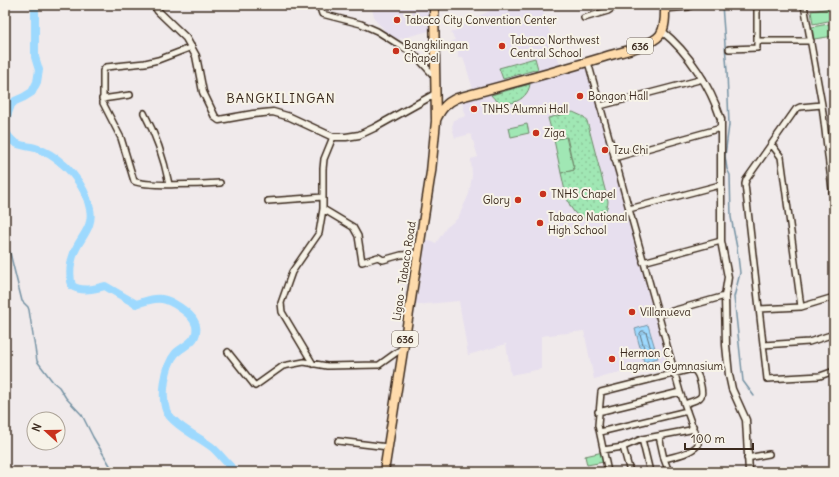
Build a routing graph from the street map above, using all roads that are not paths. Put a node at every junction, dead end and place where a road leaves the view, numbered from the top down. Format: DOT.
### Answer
graph roads {
  1 [pos="154,5"];
  2 [pos="319,5"];
  3 [pos="434,5"];
  4 [pos="617,5"];
  5 [pos="691,5"];
  6 [pos="757,5"];
  7 [pos="804,5"];
  8 [pos="665,7"];
  9 [pos="584,18"];
  10 [pos="662,31"];
  11 [pos="757,41"];
  12 [pos="811,41"];
  13 [pos="192,47"];
  14 [pos="729,48"];
  15 [pos="588,62"];
  16 [pos="435,78"];
  17 [pos="703,79"];
  18 [pos="435,94"];
  19 [pos="130,95"];
  20 [pos="102,99"];
  21 [pos="448,102"];
  22 [pos="822,105"];
  23 [pos="600,106"];
  24 [pos="144,113"];
  25 [pos="436,121"];
  26 [pos="721,128"];
  27 [pos="333,138"];
  28 [pos="772,145"];
  29 [pos="614,158"];
  30 [pos="220,183"];
  31 [pos="169,184"];
  32 [pos="720,185"];
  33 [pos="323,197"];
  34 [pos="268,201"];
  35 [pos="834,206"];
  36 [pos="323,209"];
  37 [pos="629,209"];
  38 [pos="721,241"];
  39 [pos="418,254"];
  40 [pos="643,262"];
  41 [pos="725,296"];
  42 [pos="834,298"];
  43 [pos="801,307"];
  44 [pos="760,309"];
  45 [pos="658,315"];
  46 [pos="834,334"];
  47 [pos="763,345"];
  48 [pos="404,348"];
  49 [pos="228,352"];
  50 [pos="313,364"];
  51 [pos="834,371"];
  52 [pos="675,373"];
  53 [pos="680,392"];
  54 [pos="685,404"];
  55 [pos="687,411"];
  56 [pos="598,412"];
  57 [pos="692,426"];
  58 [pos="600,432"];
  59 [pos="658,436"];
  60 [pos="642,439"];
  61 [pos="338,441"];
  62 [pos="388,447"];
  63 [pos="623,447"];
  64 [pos="603,450"];
  65 [pos="769,454"];
  66 [pos="747,458"];
  67 [pos="664,459"];
  68 [pos="605,471"];
  69 [pos="384,472"];
  70 [pos="630,472"];
  71 [pos="650,472"];
  72 [pos="669,472"];
  73 [pos="749,472"];
  1 -- 13 [label="street"];
  2 -- 16 [label="street"];
  3 -- 16 [label="main road, 636"];
  4 -- 9 [label="street"];
  5 -- 8 [label="street"];
  6 -- 11 [label="street"];
  7 -- 12 [label="street"];
  8 -- 10 [label="main road, 636"];
  10 -- 15 [label="main road, 636"];
  10 -- 17 [label="street"];
  11 -- 12 [label="street"];
  11 -- 14 [label="street"];
  12 -- 22 [label="street"];
  13 -- 20 [label="street"];
  13 -- 27 [label="street"];
  15 -- 21 [label="main road, 636"];
  15 -- 23 [label="street"];
  16 -- 18 [label="main road, 636"];
  17 -- 23 [label="street"];
  17 -- 26 [label="street"];
  18 -- 21 [label="main road"];
  18 -- 25 [label="main road, Ligao - Tabaco Road / 636"];
  18 -- 27 [label="street"];
  19 -- 20 [label="street"];
  20 -- 31 [label="street"];
  21 -- 25 [label="main road, Ligao - Tabaco Road / 636"];
  22 -- 28 [label="street"];
  22 -- 35 [label="street"];
  23 -- 29 [label="street"];
  24 -- 31 [label="street"];
  25 -- 39 [label="main road, Ligao - Tabaco Road / 636"];
  26 -- 29 [label="street"];
  26 -- 32 [label="street"];
  27 -- 33 [label="street"];
  28 -- 43 [label="street"];
  28 -- 44 [label="street"];
  29 -- 37 [label="street"];
  30 -- 31 [label="street"];
  32 -- 37 [label="street"];
  32 -- 38 [label="street"];
  33 -- 34 [label="street"];
  33 -- 36 [label="street"];
  36 -- 39 [label="street"];
  36 -- 50 [label="street"];
  37 -- 40 [label="street"];
  38 -- 40 [label="street"];
  38 -- 41 [label="street"];
  39 -- 48 [label="main road, Ligao - Tabaco Road / 636"];
  40 -- 45 [label="street"];
  41 -- 45 [label="street"];
  41 -- 66 [label="street"];
  42 -- 43 [label="street"];
  43 -- 44 [label="street"];
  44 -- 47 [label="street"];
  45 -- 52 [label="street"];
  46 -- 47 [label="street"];
  47 -- 51 [label="street"];
  48 -- 50 [label="street"];
  48 -- 62 [label="main road, Ligao - Tabaco Road / 636"];
  49 -- 50 [label="street"];
  52 -- 53 [label="street"];
  52 -- 54 [label="street"];
  52 -- 56 [label="street"];
  53 -- 54 [label="street"];
  53 -- 56 [label="street"];
  54 -- 55 [label="street"];
  55 -- 57 [label="street"];
  55 -- 58 [label="street"];
  56 -- 58 [label="street"];
  57 -- 59 [label="street"];
  57 -- 67 [label="street"];
  58 -- 64 [label="street"];
  59 -- 60 [label="street"];
  59 -- 67 [label="street"];
  60 -- 63 [label="street"];
  60 -- 71 [label="street"];
  61 -- 62 [label="street"];
  62 -- 69 [label="main road, Ligao - Tabaco Road / 636"];
  63 -- 64 [label="street"];
  63 -- 70 [label="street"];
  64 -- 68 [label="street"];
  65 -- 66 [label="street"];
  66 -- 73 [label="street"];
  67 -- 72 [label="street"];
}
